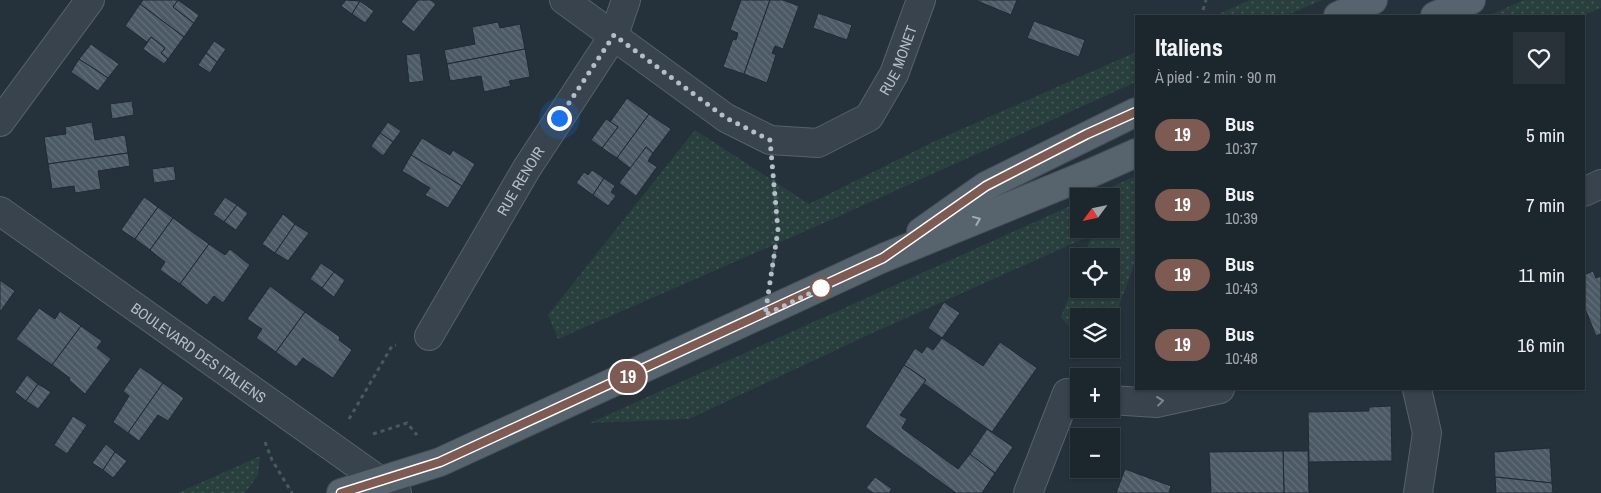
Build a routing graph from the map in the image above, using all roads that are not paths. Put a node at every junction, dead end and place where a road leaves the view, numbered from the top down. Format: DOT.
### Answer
graph roads {
  1 [pos="90,0"];
  2 [pos="564,0"];
  3 [pos="626,0"];
  4 [pos="920,0"];
  5 [pos="1373,0"];
  6 [pos="1471,0"];
  7 [pos="1340,15"];
  8 [pos="1437,15"];
  9 [pos="614,35"];
  10 [pos="1135,112"];
  11 [pos="0,122"];
  12 [pos="1135,152"];
  13 [pos="1601,184"];
  14 [pos="1585,192"];
  15 [pos="0,211"];
  16 [pos="883,258"];
  17 [pos="429,336"];
  18 [pos="1215,390"];
  19 [pos="1417,390"];
  20 [pos="1070,401"];
  21 [pos="1120,401"];
  22 [pos="389,487"];
  23 [pos="341,493"];
  24 [pos="1028,493"];
  25 [pos="1418,493"];
  1 -- 11 [label="street"];
  2 -- 9 [label="street"];
  3 -- 9 [label="street, RUE RENOIR"];
  4 -- 9 [label="street, RUE MONET"];
  5 -- 7 [label="main road"];
  6 -- 8 [label="main road"];
  9 -- 17 [label="street, RUE RENOIR"];
  10 -- 16 [label="main road"];
  16 -- 12 [label="main road, one-way"];
  13 -- 14 [label="street"];
  15 -- 22 [label="street, BOULEVARD DES ITALIENS"];
  16 -- 22 [label="main road"];
  21 -- 18 [label="street, one-way"];
  19 -- 25 [label="street"];
  20 -- 24 [label="street"];
  22 -- 23 [label="main road"];
}
